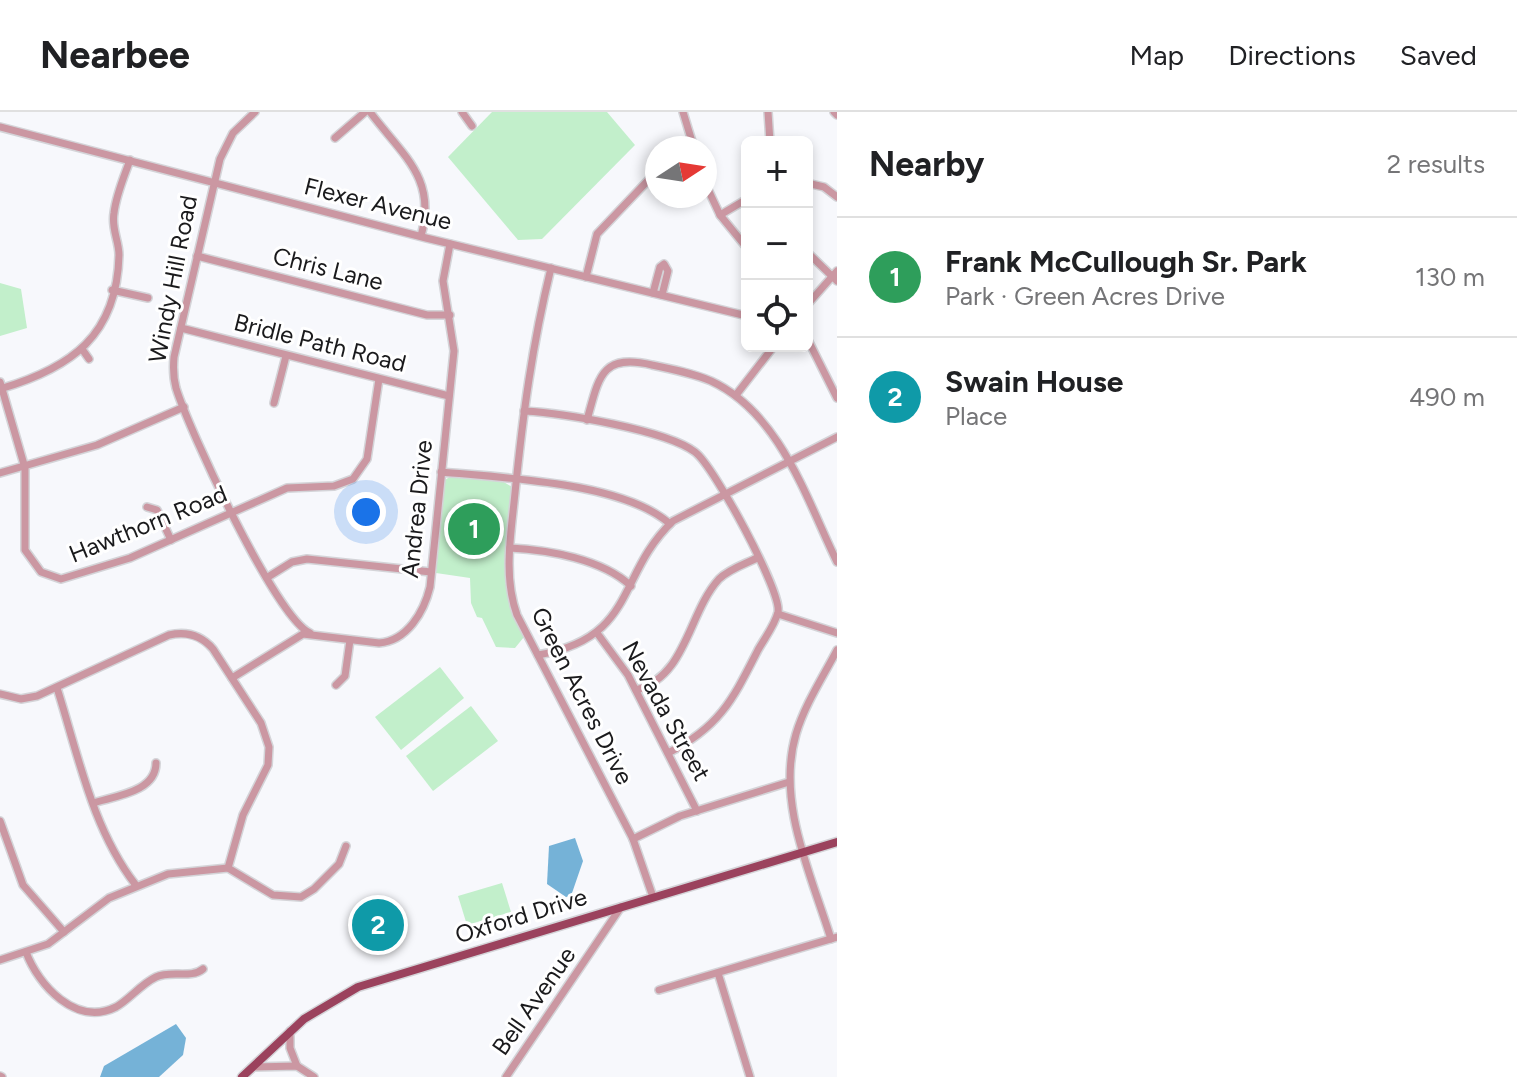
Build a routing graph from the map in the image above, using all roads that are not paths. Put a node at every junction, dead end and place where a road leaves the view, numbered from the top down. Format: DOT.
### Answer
graph roads {
  1 [pos="255,112"];
  2 [pos="367,112"];
  3 [pos="462,112"];
  4 [pos="683,112"];
  5 [pos="768,112"];
  6 [pos="472,126"];
  7 [pos="0,127"];
  8 [pos="690,136"];
  9 [pos="770,136"];
  10 [pos="335,138"];
  11 [pos="130,160"];
  12 [pos="214,182"];
  13 [pos="645,184"];
  14 [pos="813,184"];
  15 [pos="837,197"];
  16 [pos="741,203"];
  17 [pos="717,208"];
  18 [pos="720,215"];
  19 [pos="421,236"];
  20 [pos="741,241"];
  21 [pos="450,244"];
  22 [pos="197,256"];
  23 [pos="813,257"];
  24 [pos="551,268"];
  25 [pos="835,276"];
  26 [pos="586,277"];
  27 [pos="112,290"];
  28 [pos="653,293"];
  29 [pos="662,295"];
  30 [pos="148,298"];
  31 [pos="813,299"];
  32 [pos="450,315"];
  33 [pos="741,315"];
  34 [pos="181,328"];
  35 [pos="82,349"];
  36 [pos="813,351"];
  37 [pos="769,352"];
  38 [pos="286,356"];
  39 [pos="89,359"];
  40 [pos="379,379"];
  41 [pos="1,387"];
  42 [pos="736,395"];
  43 [pos="449,396"];
  44 [pos="837,398"];
  45 [pos="274,403"];
  46 [pos="184,407"];
  47 [pos="524,411"];
  48 [pos="587,420"];
  49 [pos="837,437"];
  50 [pos="787,461"];
  51 [pos="25,468"];
  52 [pos="441,472"];
  53 [pos="0,473"];
  54 [pos="517,479"];
  55 [pos="725,492"];
  56 [pos="147,507"];
  57 [pos="232,512"];
  58 [pos="670,524"];
  59 [pos="171,540"];
  60 [pos="510,548"];
  61 [pos="757,558"];
  62 [pos="837,562"];
  63 [pos="431,572"];
  64 [pos="268,577"];
  65 [pos="631,586"];
  66 [pos="778,614"];
  67 [pos="597,633"];
  68 [pos="837,633"];
  69 [pos="312,634"];
  70 [pos="350,640"];
  71 [pos="837,650"];
  72 [pos="538,655"];
  73 [pos="232,678"];
  74 [pos="336,685"];
  75 [pos="57,688"];
  76 [pos="636,690"];
  77 [pos="0,694"];
  78 [pos="668,753"];
  79 [pos="156,763"];
  80 [pos="789,782"];
  81 [pos="93,803"];
  82 [pos="697,811"];
  83 [pos="0,821"];
  84 [pos="633,839"];
  85 [pos="837,842"];
  86 [pos="346,846"];
  87 [pos="805,852"];
  88 [pos="228,868"];
  89 [pos="135,884"];
  90 [pos="653,897"];
  91 [pos="621,907"];
  92 [pos="64,932"];
  93 [pos="834,938"];
  94 [pos="26,952"];
  95 [pos="0,960"];
  96 [pos="203,969"];
  97 [pos="718,973"];
  98 [pos="659,990"];
  99 [pos="290,1031"];
  100 [pos="297,1066"];
  101 [pos="253,1067"];
  102 [pos="242,1077"];
  103 [pos="314,1077"];
  104 [pos="506,1077"];
  105 [pos="750,1077"];
  1 -- 12 [label="street, Windy Hill Road"];
  2 -- 10 [label="street"];
  2 -- 19 [label="street"];
  3 -- 6 [label="street"];
  4 -- 8 [label="street"];
  5 -- 9 [label="street"];
  7 -- 11 [label="street, Flexer Avenue"];
  11 -- 12 [label="street, Flexer Avenue"];
  11 -- 27 [label="street"];
  12 -- 19 [label="street, Flexer Avenue"];
  12 -- 22 [label="street, Windy Hill Road"];
  13 -- 26 [label="street"];
  14 -- 15 [label="street"];
  16 -- 18 [label="street"];
  17 -- 18 [label="street"];
  18 -- 20 [label="street"];
  19 -- 21 [label="street, Flexer Avenue"];
  21 -- 24 [label="street, Flexer Avenue"];
  21 -- 32 [label="street, Andrea Drive"];
  22 -- 32 [label="street, Chris Lane"];
  22 -- 34 [label="street, Windy Hill Road"];
  23 -- 25 [label="street"];
  24 -- 26 [label="street, Flexer Avenue"];
  24 -- 47 [label="street, Green Acres Drive"];
  25 -- 31 [label="street"];
  26 -- 28 [label="street, Flexer Avenue"];
  27 -- 30 [label="street"];
  27 -- 35 [label="street"];
  28 -- 29 [label="street, Flexer Avenue"];
  28 -- 29 [label="street"];
  29 -- 33 [label="street, Flexer Avenue"];
  32 -- 43 [label="street, Andrea Drive"];
  34 -- 38 [label="street, Bridle Path Road"];
  34 -- 46 [label="street, Windy Hill Road"];
  35 -- 39 [label="street"];
  35 -- 41 [label="street"];
  36 -- 44 [label="street"];
  37 -- 42 [label="street"];
  38 -- 40 [label="street, Bridle Path Road"];
  38 -- 45 [label="street"];
  40 -- 43 [label="street, Bridle Path Road"];
  40 -- 57 [label="street, Hawthorn Road"];
  41 -- 51 [label="street, Hawthorn Road"];
  42 -- 48 [label="street"];
  42 -- 50 [label="street"];
  43 -- 52 [label="street, Andrea Drive"];
  46 -- 51 [label="street"];
  46 -- 57 [label="street, Windy Hill Road"];
  47 -- 48 [label="street"];
  47 -- 54 [label="street, Green Acres Drive"];
  48 -- 55 [label="street"];
  49 -- 50 [label="street"];
  50 -- 55 [label="street"];
  50 -- 62 [label="street"];
  51 -- 53 [label="street"];
  51 -- 59 [label="street, Hawthorn Road"];
  52 -- 54 [label="street"];
  52 -- 63 [label="street, Andrea Drive"];
  54 -- 58 [label="street"];
  54 -- 60 [label="street, Green Acres Drive"];
  55 -- 58 [label="street"];
  55 -- 61 [label="street"];
  56 -- 59 [label="street"];
  57 -- 59 [label="street, Hawthorn Road"];
  57 -- 64 [label="street, Windy Hill Road"];
  58 -- 65 [label="street"];
  60 -- 65 [label="street"];
  60 -- 72 [label="street, Green Acres Drive"];
  61 -- 66 [label="street"];
  61 -- 76 [label="street"];
  63 -- 64 [label="street"];
  63 -- 70 [label="street, Andrea Drive"];
  64 -- 69 [label="street, Windy Hill Road"];
  65 -- 67 [label="street"];
  66 -- 68 [label="street"];
  66 -- 78 [label="street"];
  67 -- 72 [label="street"];
  67 -- 76 [label="street, Nevada Street"];
  69 -- 70 [label="street, Andrea Drive"];
  69 -- 73 [label="street"];
  70 -- 74 [label="street"];
  71 -- 80 [label="street"];
  72 -- 84 [label="street, Green Acres Drive"];
  73 -- 75 [label="street"];
  73 -- 88 [label="street"];
  75 -- 77 [label="street"];
  75 -- 81 [label="street"];
  76 -- 78 [label="street, Nevada Street"];
  78 -- 82 [label="street, Nevada Street"];
  79 -- 81 [label="street"];
  80 -- 82 [label="street"];
  80 -- 87 [label="street"];
  81 -- 89 [label="street"];
  82 -- 84 [label="street"];
  83 -- 92 [label="street"];
  84 -- 90 [label="street, Green Acres Drive"];
  85 -- 87 [label="main road, Oxford Drive"];
  86 -- 88 [label="street"];
  87 -- 90 [label="main road, Oxford Drive"];
  87 -- 93 [label="street"];
  88 -- 89 [label="street"];
  89 -- 92 [label="street"];
  90 -- 91 [label="main road, Oxford Drive"];
  91 -- 99 [label="main road, Oxford Drive"];
  91 -- 104 [label="street, Bell Avenue"];
  92 -- 94 [label="street"];
  93 -- 97 [label="street"];
  94 -- 95 [label="street"];
  94 -- 96 [label="street"];
  97 -- 98 [label="street"];
  97 -- 105 [label="street"];
  99 -- 100 [label="street"];
  99 -- 101 [label="main road, Oxford Drive"];
  100 -- 101 [label="street"];
  100 -- 103 [label="street"];
  101 -- 102 [label="main road, Oxford Drive"];
}
